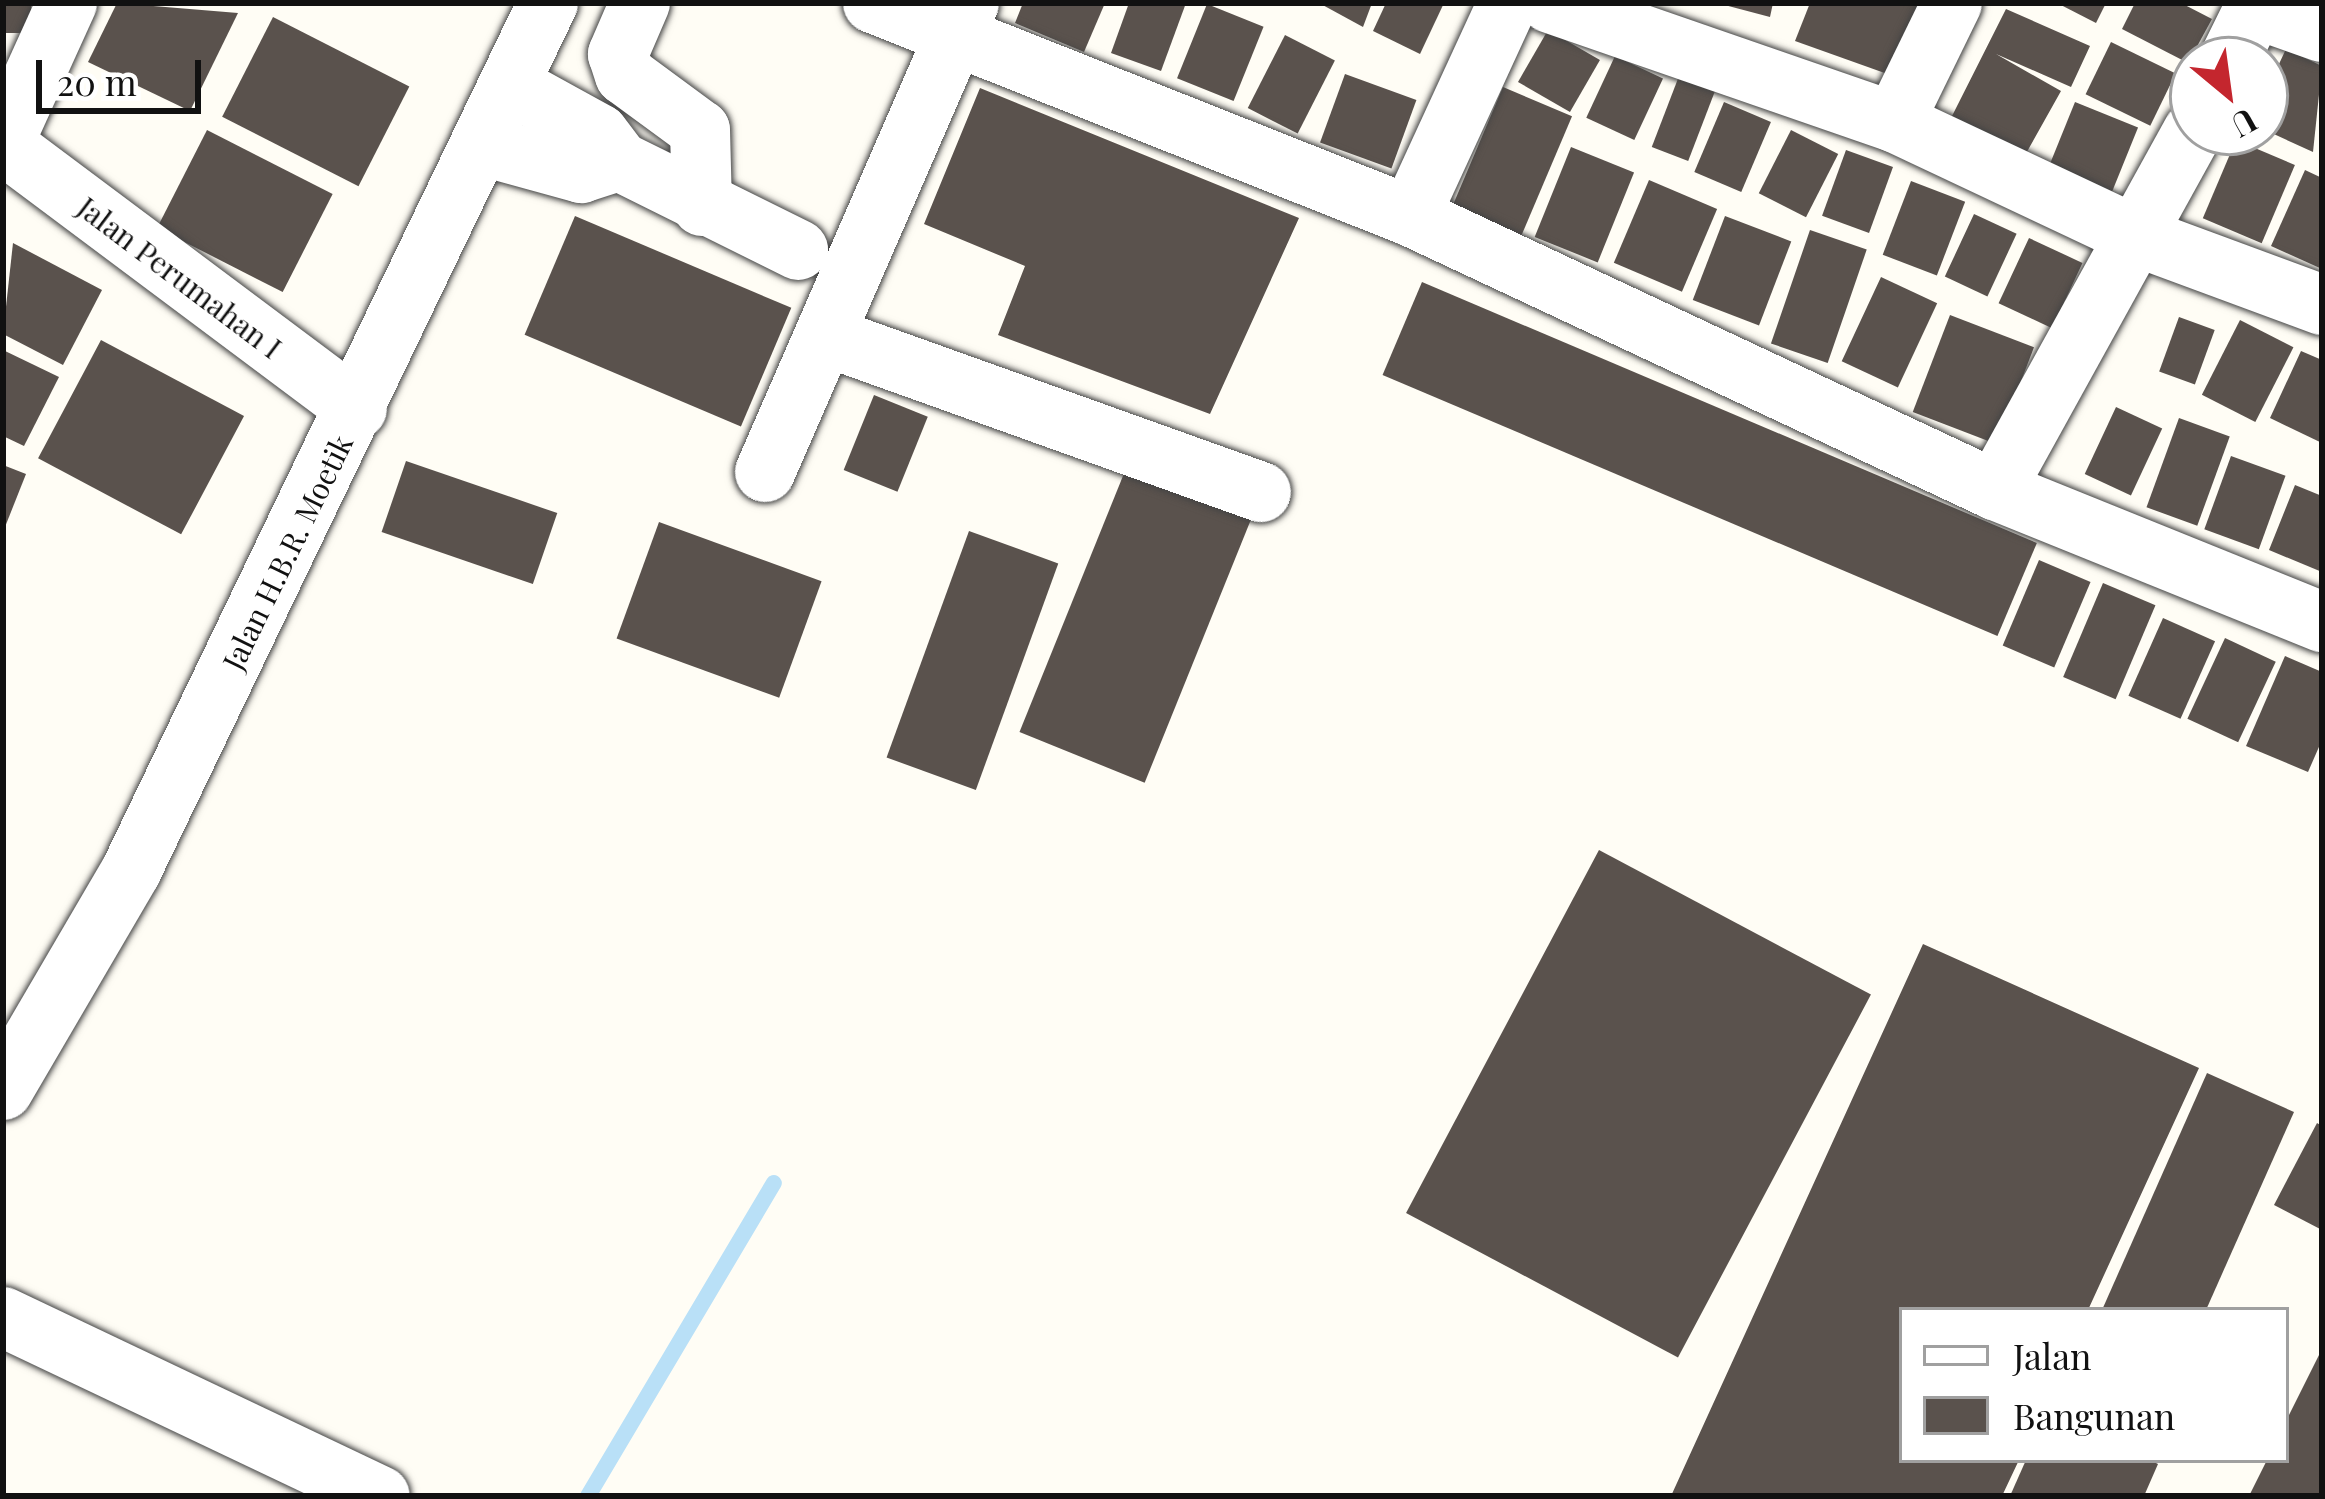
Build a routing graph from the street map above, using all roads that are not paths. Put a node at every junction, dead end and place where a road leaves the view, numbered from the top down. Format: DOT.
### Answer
graph roads {
  1 [pos="67,3"];
  2 [pos="548,3"];
  3 [pos="640,3"];
  4 [pos="873,3"];
  5 [pos="1508,3"];
  6 [pos="1550,3"];
  7 [pos="1952,3"];
  8 [pos="2256,5"];
  9 [pos="962,22"];
  10 [pos="2322,32"];
  11 [pos="2240,36"];
  12 [pos="512,86"];
  13 [pos="1894,122"];
  14 [pos="3,144"];
  15 [pos="488,147"];
  16 [pos="2181,156"];
  17 [pos="619,161"];
  18 [pos="702,206"];
  19 [pos="1410,216"];
  20 [pos="2141,238"];
  21 [pos="798,250"];
  22 [pos="2322,305"];
  23 [pos="825,336"];
  24 [pos="357,410"];
  25 [pos="765,472"];
  26 [pos="1995,490"];
  27 [pos="1261,492"];
  28 [pos="2322,622"];
  29 [pos="3,1090"];
  30 [pos="3,1317"];
  31 [pos="380,1496"];
  1 -- 14 [label="street"];
  2 -- 12 [label="street, Jalan H.B.R. Moetik"];
  3 -- 18 [label="street"];
  4 -- 9 [label="street"];
  5 -- 19 [label="street"];
  6 -- 13 [label="street"];
  7 -- 13 [label="street"];
  8 -- 10 [label="street"];
  8 -- 11 [label="street"];
  9 -- 19 [label="street"];
  9 -- 23 [label="street"];
  12 -- 15 [label="street, Jalan H.B.R. Moetik"];
  12 -- 17 [label="street"];
  13 -- 20 [label="street"];
  14 -- 24 [label="street, Jalan Perumahan I"];
  15 -- 17 [label="street"];
  15 -- 24 [label="street, Jalan H.B.R. Moetik"];
  16 -- 20 [label="street"];
  17 -- 18 [label="street"];
  18 -- 21 [label="street"];
  19 -- 26 [label="street"];
  20 -- 22 [label="street"];
  20 -- 26 [label="street"];
  23 -- 25 [label="street"];
  23 -- 27 [label="street"];
  24 -- 29 [label="street, Jalan H.B.R. Moetik"];
  26 -- 28 [label="street"];
  30 -- 31 [label="street"];
}
